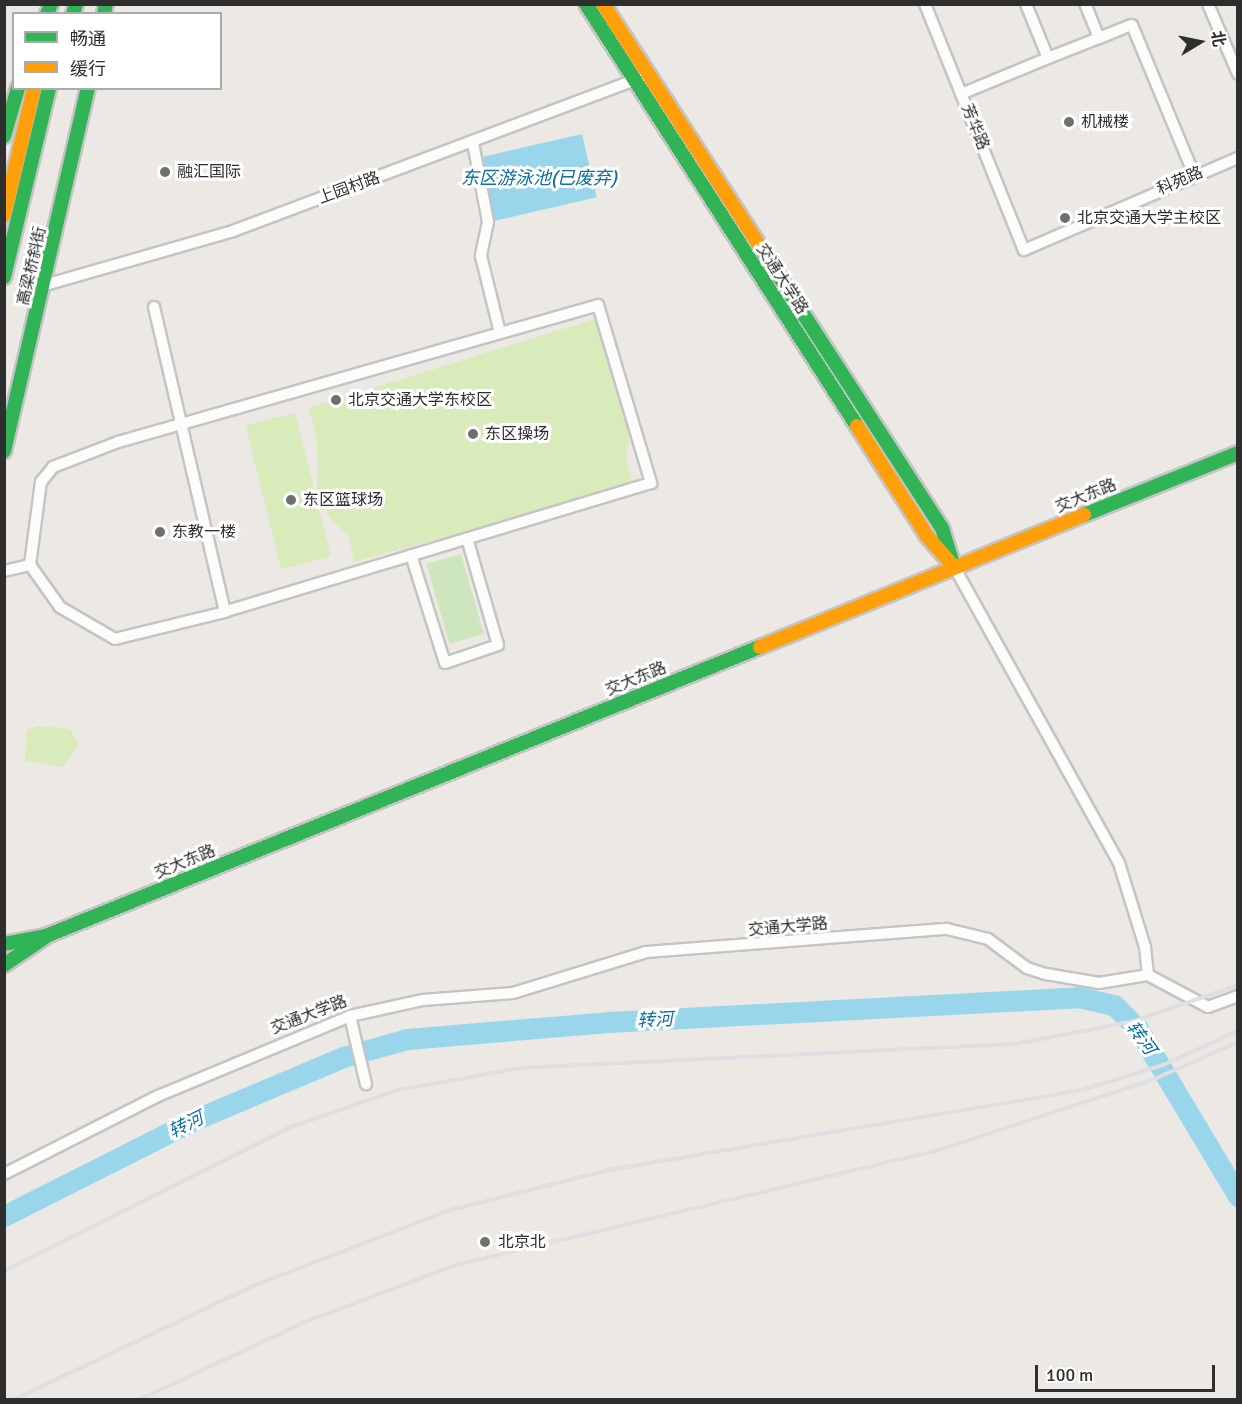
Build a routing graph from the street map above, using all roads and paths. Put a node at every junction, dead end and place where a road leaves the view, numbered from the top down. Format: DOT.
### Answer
graph roads {
  1 [pos="586,4"];
  2 [pos="603,4"];
  3 [pos="925,4"];
  4 [pos="1026,4"];
  5 [pos="1085,4"];
  6 [pos="1209,4"];
  7 [pos="1099,38"];
  8 [pos="1048,58"];
  9 [pos="1238,74"];
  10 [pos="641,77"];
  11 [pos="17,90"];
  12 [pos="31,90"];
  13 [pos="33,90"];
  14 [pos="49,90"];
  15 [pos="88,90"];
  16 [pos="961,94"];
  17 [pos="10,110"];
  18 [pos="4,136"];
  19 [pos="473,143"];
  20 [pos="1238,158"];
  21 [pos="1194,175"];
  22 [pos="4,215"];
  23 [pos="1024,250"];
  24 [pos="4,277"];
  25 [pos="45,285"];
  26 [pos="154,307"];
  27 [pos="500,333"];
  28 [pos="181,423"];
  29 [pos="4,451"];
  30 [pos="1238,453"];
  31 [pos="467,538"];
  32 [pos="411,555"];
  33 [pos="30,565"];
  34 [pos="954,567"];
  35 [pos="4,571"];
  36 [pos="225,612"];
  37 [pos="46,936"];
  38 [pos="4,944"];
  39 [pos="4,965"];
  40 [pos="1148,975"];
  41 [pos="1238,996"];
  42 [pos="350,1016"];
  43 [pos="365,1079"];
  44 [pos="4,1174"];
  1 -- 10 [label="street, 交通大学路"];
  2 -- 10 [label="street, 交通大学路"];
  3 -- 16 [label="street, 芳华路"];
  4 -- 8 [label="street"];
  5 -- 7 [label="street"];
  6 -- 9 [label="street"];
  7 -- 8 [label="street"];
  7 -- 21 [label="street"];
  8 -- 16 [label="street"];
  10 -- 19 [label="street, 上园村路"];
  10 -- 34 [label="street, 交通大学路"];
  11 -- 17 [label="street"];
  12 -- 17 [label="street"];
  13 -- 22 [label="street"];
  14 -- 24 [label="street, 高梁桥斜街"];
  15 -- 25 [label="street, 高梁桥斜街"];
  16 -- 23 [label="street, 芳华路"];
  17 -- 18 [label="street"];
  19 -- 25 [label="street, 上园村路"];
  19 -- 27 [label="street"];
  20 -- 21 [label="street, 科苑路"];
  21 -- 23 [label="street, 科苑路"];
  25 -- 29 [label="street, 高梁桥斜街"];
  26 -- 28 [label="street"];
  27 -- 28 [label="street"];
  27 -- 31 [label="street"];
  28 -- 33 [label="street"];
  28 -- 36 [label="street"];
  30 -- 34 [label="street, 交大东路"];
  31 -- 32 [label="street"];
  31 -- 32 [label="street"];
  32 -- 36 [label="street"];
  33 -- 35 [label="street"];
  33 -- 36 [label="street"];
  34 -- 37 [label="street, 交大东路"];
  34 -- 40 [label="street, 交通大学路"];
  37 -- 38 [label="street, 交大东路"];
  37 -- 39 [label="street, 交大东路"];
  40 -- 41 [label="street"];
  40 -- 42 [label="street, 交通大学路"];
  42 -- 43 [label="street"];
  42 -- 44 [label="street, 交通大学路"];
}
